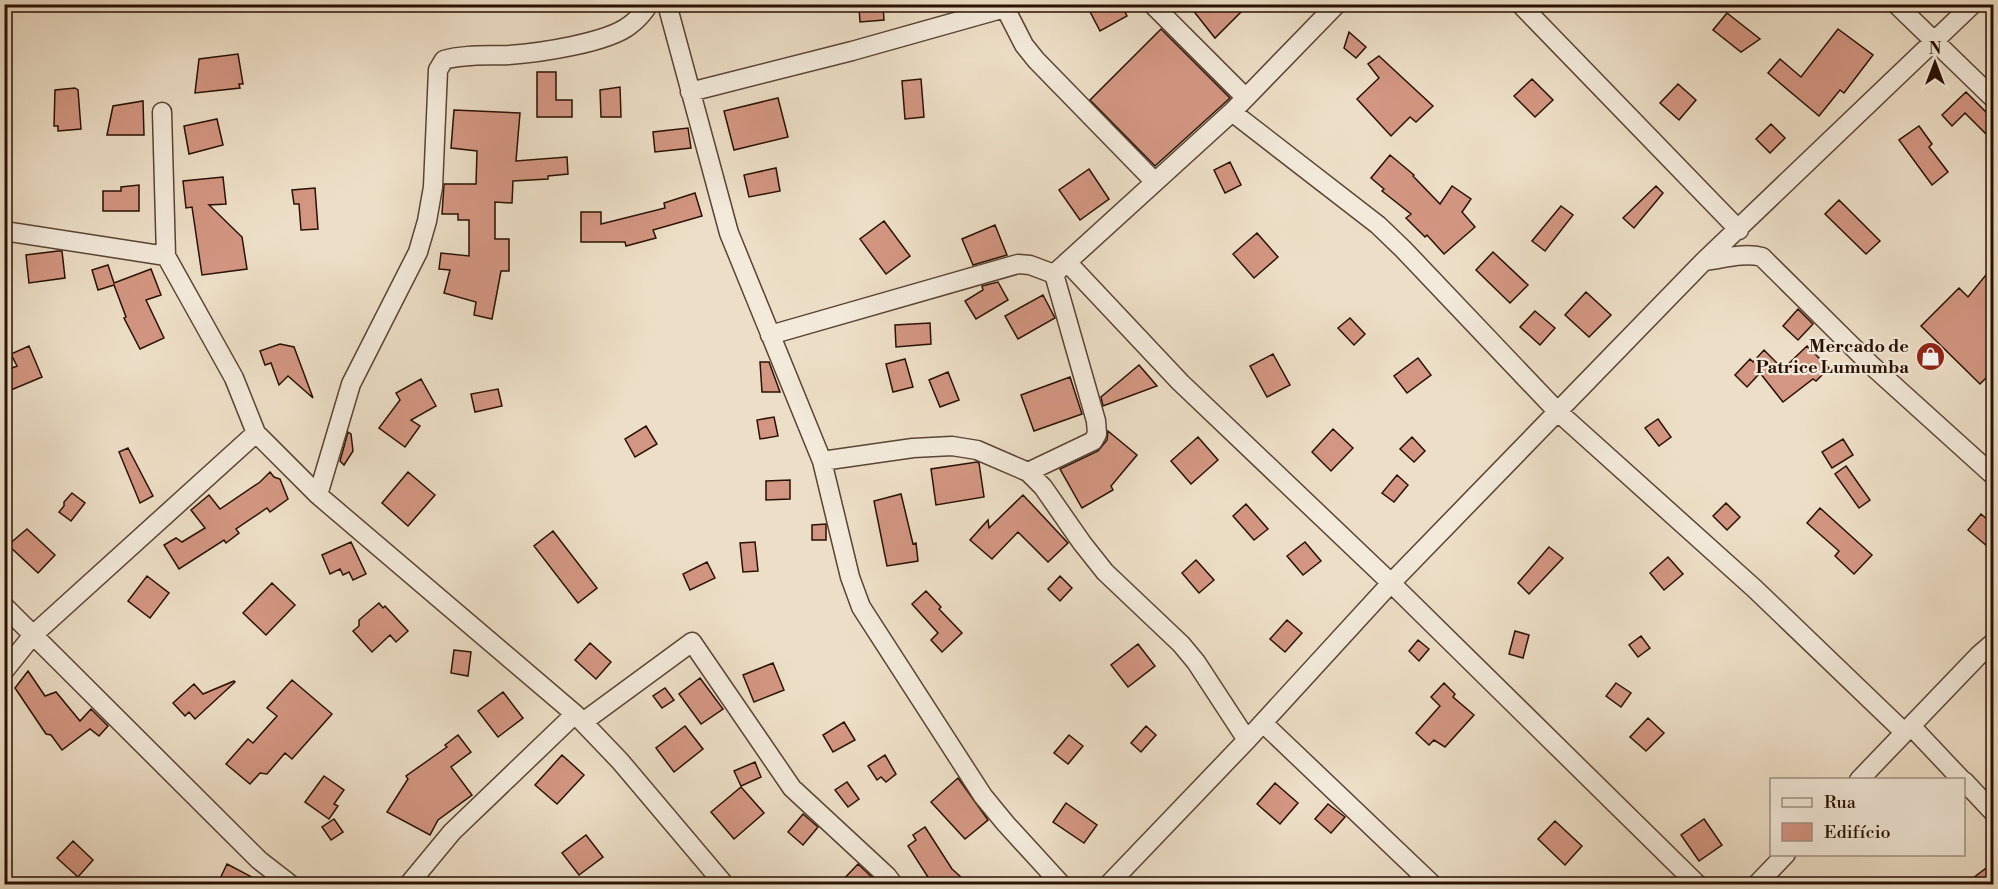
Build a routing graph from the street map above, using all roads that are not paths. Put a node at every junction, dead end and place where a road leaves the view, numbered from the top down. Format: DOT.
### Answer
graph roads {
  1 [pos="649,4"];
  2 [pos="667,4"];
  3 [pos="1152,4"];
  4 [pos="1521,4"];
  5 [pos="1896,4"];
  6 [pos="1973,4"];
  7 [pos="1004,6"];
  8 [pos="1328,7"];
  9 [pos="1934,41"];
  10 [pos="690,92"];
  11 [pos="1245,97"];
  12 [pos="1994,99"];
  13 [pos="162,112"];
  14 [pos="1232,112"];
  15 [pos="1155,182"];
  16 [pos="1739,230"];
  17 [pos="4,231"];
  18 [pos="166,256"];
  19 [pos="1704,261"];
  20 [pos="1061,268"];
  21 [pos="770,335"];
  22 [pos="1557,411"];
  23 [pos="256,433"];
  24 [pos="822,461"];
  25 [pos="1028,472"];
  26 [pos="1994,476"];
  27 [pos="318,495"];
  28 [pos="1391,583"];
  29 [pos="4,606"];
  30 [pos="33,635"];
  31 [pos="1994,642"];
  32 [pos="4,671"];
  33 [pos="579,718"];
  34 [pos="1263,723"];
  35 [pos="1907,729"];
  36 [pos="1247,740"];
  37 [pos="1861,778"];
  38 [pos="1961,778"];
  39 [pos="1965,782"];
  40 [pos="1994,813"];
  41 [pos="1785,856"];
  42 [pos="290,885"];
  43 [pos="408,885"];
  44 [pos="724,885"];
  45 [pos="893,885"];
  46 [pos="1061,885"];
  47 [pos="1109,885"];
  48 [pos="1432,885"];
  49 [pos="1697,885"];
  50 [pos="1757,885"];
  1 -- 27 [label="street"];
  2 -- 10 [label="street"];
  3 -- 11 [label="street"];
  4 -- 16 [label="street"];
  5 -- 9 [label="street"];
  6 -- 9 [label="street"];
  7 -- 10 [label="street"];
  7 -- 15 [label="street"];
  8 -- 11 [label="street"];
  9 -- 12 [label="street"];
  9 -- 16 [label="street"];
  10 -- 21 [label="street"];
  11 -- 14 [label="street"];
  13 -- 18 [label="street"];
  14 -- 15 [label="street"];
  14 -- 22 [label="street"];
  15 -- 20 [label="street"];
  16 -- 19 [label="street"];
  17 -- 18 [label="street"];
  18 -- 23 [label="street"];
  19 -- 22 [label="street"];
  19 -- 26 [label="street"];
  20 -- 21 [label="street"];
  20 -- 25 [label="street"];
  20 -- 28 [label="street"];
  21 -- 24 [label="street"];
  22 -- 28 [label="street"];
  22 -- 35 [label="street"];
  23 -- 27 [label="street"];
  23 -- 30 [label="street"];
  24 -- 25 [label="street"];
  24 -- 46 [label="street"];
  25 -- 36 [label="street"];
  27 -- 33 [label="street"];
  28 -- 34 [label="street"];
  28 -- 49 [label="street"];
  29 -- 30 [label="street"];
  30 -- 32 [label="street"];
  30 -- 42 [label="street"];
  31 -- 35 [label="street"];
  33 -- 43 [label="street"];
  33 -- 44 [label="street"];
  33 -- 45 [label="street"];
  34 -- 36 [label="street"];
  34 -- 48 [label="street"];
  35 -- 37 [label="street"];
  35 -- 38 [label="street"];
  36 -- 47 [label="street"];
  39 -- 40 [label="street"];
  41 -- 50 [label="street"];
}
